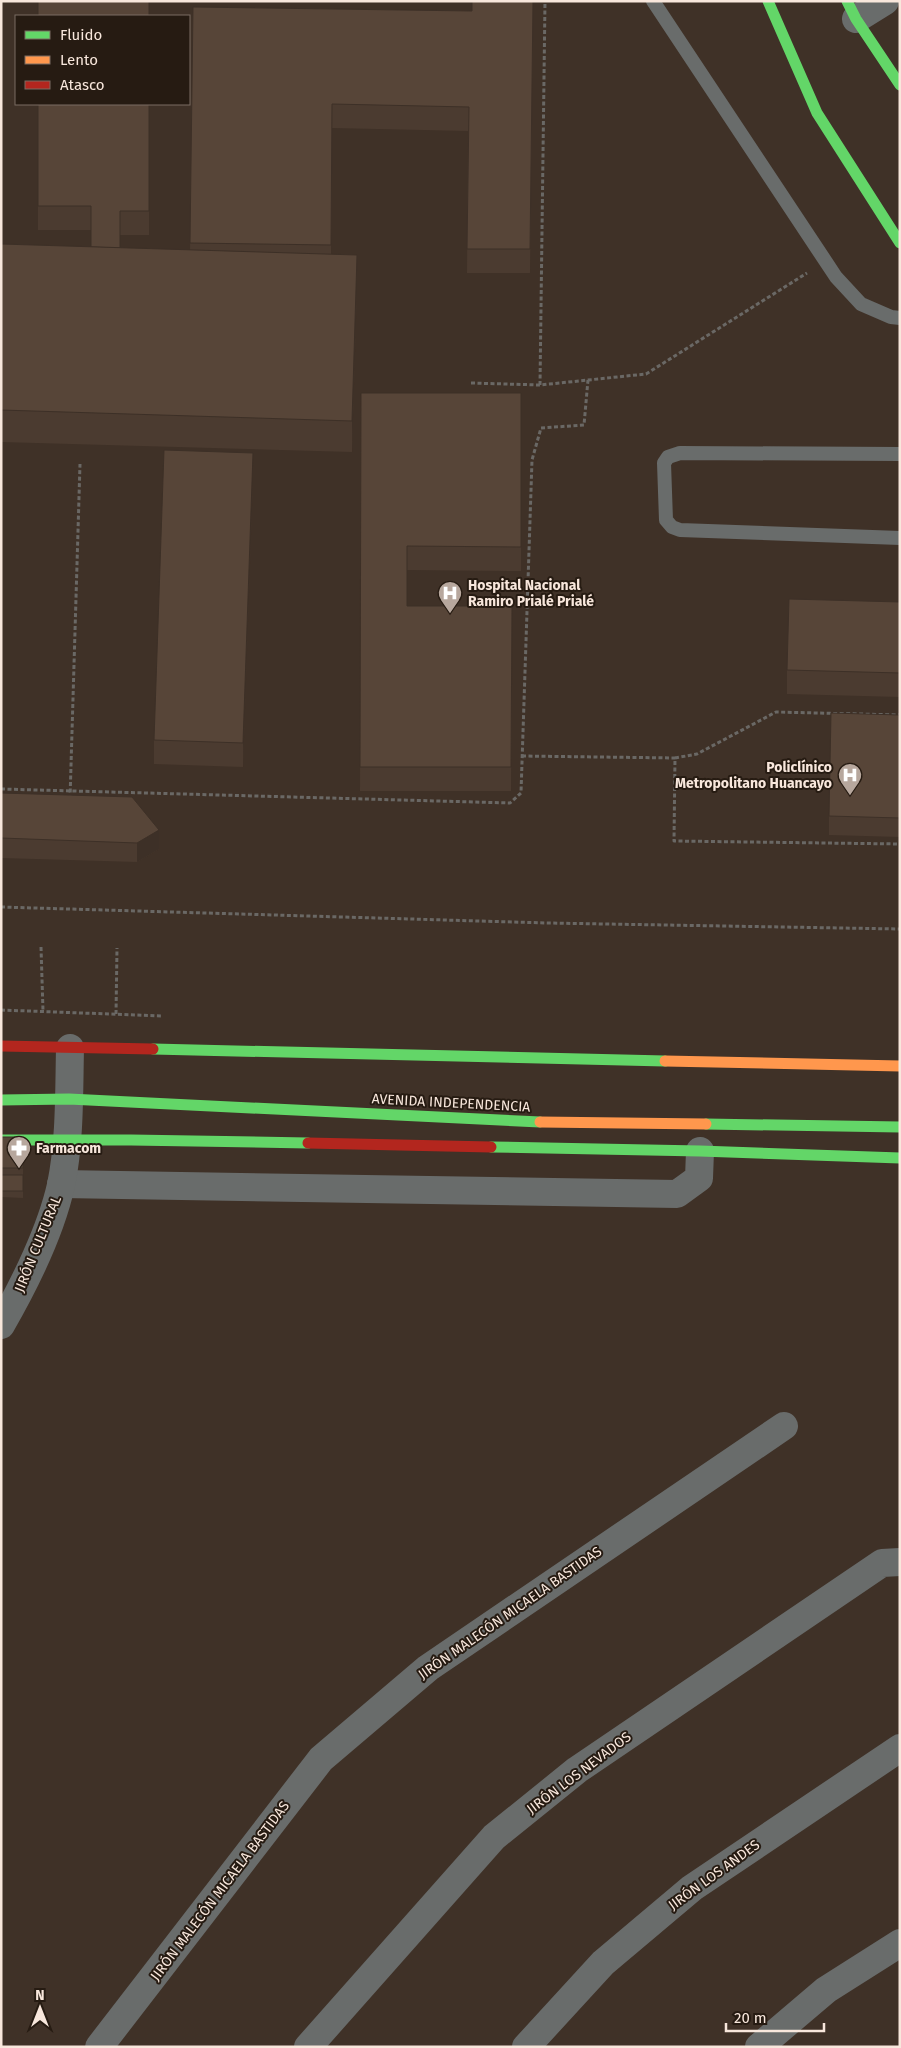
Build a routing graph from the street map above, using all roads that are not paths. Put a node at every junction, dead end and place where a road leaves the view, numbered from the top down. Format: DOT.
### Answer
graph roads {
  1 [pos="653,1"];
  2 [pos="768,1"];
  3 [pos="885,1"];
  4 [pos="851,10"];
  5 [pos="900,85"];
  6 [pos="900,243"];
  7 [pos="900,318"];
  8 [pos="900,454"];
  9 [pos="900,538"];
  10 [pos="1,1046"];
  11 [pos="70,1048"];
  12 [pos="900,1066"];
  13 [pos="69,1099"];
  14 [pos="1,1100"];
  15 [pos="900,1127"];
  16 [pos="1,1140"];
  17 [pos="66,1141"];
  18 [pos="700,1151"];
  19 [pos="900,1158"];
  20 [pos="61,1184"];
  21 [pos="2,1323"];
  22 [pos="784,1426"];
  23 [pos="900,1562"];
  24 [pos="900,1748"];
  25 [pos="900,1943"];
  26 [pos="111,2043"];
  27 [pos="308,2047"];
  28 [pos="526,2047"];
  29 [pos="759,2047"];
  1 -- 7 [label="lane"];
  2 -- 6 [label="main road"];
  3 -- 4 [label="street"];
  4 -- 5 [label="main road"];
  8 -- 9 [label="lane"];
  10 -- 11 [label="main road"];
  11 -- 12 [label="main road"];
  11 -- 13 [label="street, JIRÓN CULTURAL"];
  13 -- 14 [label="main road, AVENIDA INDEPENDENCIA"];
  13 -- 15 [label="main road, AVENIDA INDEPENDENCIA"];
  13 -- 17 [label="street, JIRÓN CULTURAL"];
  16 -- 17 [label="main road"];
  17 -- 18 [label="main road"];
  17 -- 20 [label="street, JIRÓN CULTURAL"];
  18 -- 19 [label="main road"];
  18 -- 20 [label="street"];
  20 -- 21 [label="street, JIRÓN CULTURAL"];
  22 -- 26 [label="street, JIRÓN MALECÓN MICAELA BASTIDAS"];
  23 -- 27 [label="street, JIRÓN LOS NEVADOS"];
  24 -- 28 [label="street, JIRÓN LOS ANDES"];
  25 -- 29 [label="street"];
}
